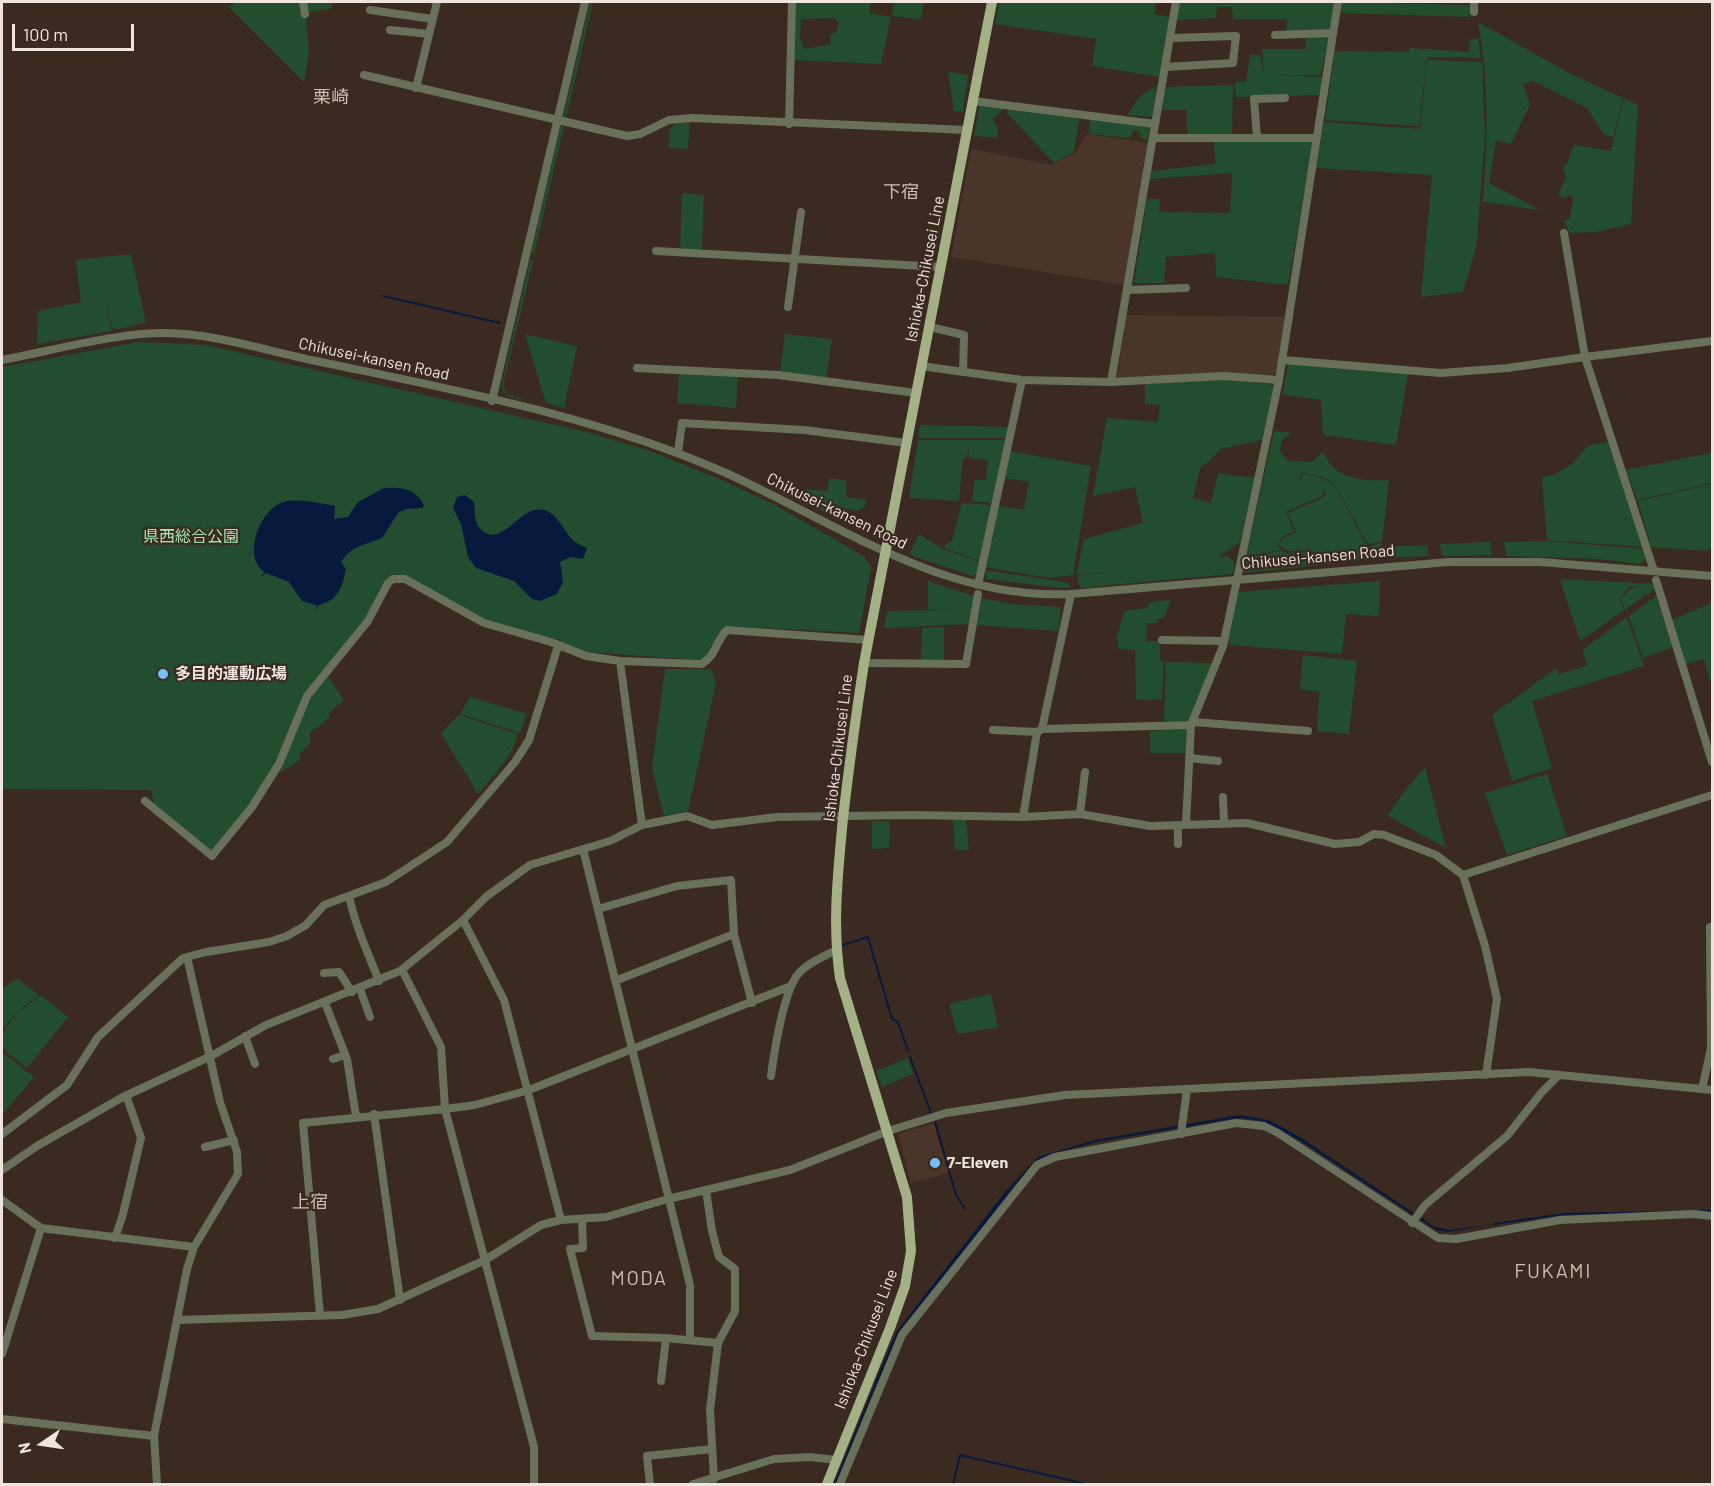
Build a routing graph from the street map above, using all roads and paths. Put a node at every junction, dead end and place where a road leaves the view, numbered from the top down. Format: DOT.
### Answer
graph roads {
  1 [pos="303,2"];
  2 [pos="437,2"];
  3 [pos="585,2"];
  4 [pos="792,2"];
  5 [pos="992,2"];
  6 [pos="1176,2"];
  7 [pos="1338,2"];
  8 [pos="1474,2"];
  9 [pos="370,10"];
  10 [pos="1474,12"];
  11 [pos="305,14"];
  12 [pos="433,19"];
  13 [pos="390,30"];
  14 [pos="1333,33"];
  15 [pos="429,34"];
  16 [pos="1275,34"];
  17 [pos="1170,38"];
  18 [pos="1165,67"];
  19 [pos="364,75"];
  20 [pos="416,88"];
  21 [pos="1285,98"];
  22 [pos="973,101"];
  23 [pos="557,120"];
  24 [pos="789,124"];
  25 [pos="1155,124"];
  26 [pos="967,130"];
  27 [pos="1153,138"];
  28 [pos="1257,138"];
  29 [pos="1316,138"];
  30 [pos="801,212"];
  31 [pos="1564,233"];
  32 [pos="656,251"];
  33 [pos="794,259"];
  34 [pos="941,267"];
  35 [pos="1186,288"];
  36 [pos="1127,290"];
  37 [pos="788,307"];
  38 [pos="930,327"];
  39 [pos="1713,340"];
  40 [pos="1585,357"];
  41 [pos="2,360"];
  42 [pos="1283,360"];
  43 [pos="921,366"];
  44 [pos="637,368"];
  45 [pos="963,372"];
  46 [pos="1022,380"];
  47 [pos="1279,380"];
  48 [pos="1111,382"];
  49 [pos="916,393"];
  50 [pos="492,401"];
  51 [pos="906,443"];
  52 [pos="678,453"];
  53 [pos="885,554"];
  54 [pos="1655,575"];
  55 [pos="1713,576"];
  56 [pos="1236,580"];
  57 [pos="978,589"];
  58 [pos="1071,594"];
  59 [pos="868,640"];
  60 [pos="1162,640"];
  61 [pos="1224,641"];
  62 [pos="558,646"];
  63 [pos="620,661"];
  64 [pos="864,663"];
  65 [pos="1192,723"];
  66 [pos="993,729"];
  67 [pos="1040,730"];
  68 [pos="1308,731"];
  69 [pos="1189,758"];
  70 [pos="1218,761"];
  71 [pos="1713,762"];
  72 [pos="1085,772"];
  73 [pos="1713,795"];
  74 [pos="1223,797"];
  75 [pos="145,801"];
  76 [pos="1080,814"];
  77 [pos="1023,817"];
  78 [pos="843,818"];
  79 [pos="1224,822"];
  80 [pos="642,825"];
  81 [pos="1182,825"];
  82 [pos="1178,844"];
  83 [pos="583,849"];
  84 [pos="1463,875"];
  85 [pos="349,896"];
  86 [pos="598,909"];
  87 [pos="463,920"];
  88 [pos="1713,927"];
  89 [pos="734,934"];
  90 [pos="836,950"];
  91 [pos="187,957"];
  92 [pos="402,970"];
  93 [pos="324,973"];
  94 [pos="379,981"];
  95 [pos="615,981"];
  96 [pos="791,986"];
  97 [pos="356,991"];
  98 [pos="325,1003"];
  99 [pos="752,1003"];
  100 [pos="370,1017"];
  101 [pos="245,1036"];
  102 [pos="632,1049"];
  103 [pos="345,1055"];
  104 [pos="211,1056"];
  105 [pos="333,1059"];
  106 [pos="255,1064"];
  107 [pos="1486,1074"];
  108 [pos="1559,1075"];
  109 [pos="771,1076"];
  110 [pos="1187,1089"];
  111 [pos="1702,1089"];
  112 [pos="529,1090"];
  113 [pos="1713,1090"];
  114 [pos="126,1095"];
  115 [pos="445,1109"];
  116 [pos="374,1114"];
  117 [pos="356,1116"];
  118 [pos="888,1131"];
  119 [pos="2,1134"];
  120 [pos="1181,1134"];
  121 [pos="234,1140"];
  122 [pos="206,1147"];
  123 [pos="2,1170"];
  124 [pos="706,1190"];
  125 [pos="668,1199"];
  126 [pos="2,1200"];
  127 [pos="1713,1216"];
  128 [pos="582,1219"];
  129 [pos="561,1220"];
  130 [pos="1412,1222"];
  131 [pos="41,1228"];
  132 [pos="115,1238"];
  133 [pos="194,1248"];
  134 [pos="485,1260"];
  135 [pos="400,1300"];
  136 [pos="320,1316"];
  137 [pos="177,1320"];
  138 [pos="666,1338"];
  139 [pos="690,1340"];
  140 [pos="718,1343"];
  141 [pos="2,1350"];
  142 [pos="661,1380"];
  143 [pos="2,1419"];
  144 [pos="154,1436"];
  145 [pos="711,1449"];
  146 [pos="836,1460"];
  147 [pos="714,1479"];
  148 [pos="157,1485"];
  149 [pos="534,1485"];
  150 [pos="650,1485"];
  151 [pos="693,1485"];
  152 [pos="826,1485"];
  153 [pos="840,1485"];
  1 -- 11 [label="street"];
  2 -- 12 [label="street"];
  3 -- 23 [label="street"];
  4 -- 24 [label="street"];
  5 -- 22 [label="main road, Ishioka-Chikusei Line"];
  6 -- 17 [label="street"];
  7 -- 14 [label="street"];
  8 -- 10 [label="street"];
  9 -- 12 [label="street"];
  12 -- 15 [label="street"];
  13 -- 15 [label="street"];
  14 -- 16 [label="street"];
  14 -- 29 [label="street"];
  15 -- 20 [label="street"];
  17 -- 18 [label="street"];
  17 -- 18 [label="street"];
  18 -- 25 [label="street"];
  19 -- 20 [label="street"];
  20 -- 23 [label="street"];
  21 -- 28 [label="street"];
  22 -- 25 [label="street"];
  22 -- 26 [label="main road, Ishioka-Chikusei Line"];
  23 -- 24 [label="street"];
  23 -- 50 [label="street"];
  24 -- 26 [label="street"];
  25 -- 27 [label="street"];
  26 -- 34 [label="main road, Ishioka-Chikusei Line"];
  27 -- 28 [label="street"];
  27 -- 36 [label="street"];
  28 -- 29 [label="street"];
  29 -- 42 [label="street"];
  30 -- 33 [label="street"];
  31 -- 40 [label="street"];
  32 -- 33 [label="street"];
  33 -- 34 [label="street"];
  33 -- 37 [label="street"];
  34 -- 38 [label="main road, Ishioka-Chikusei Line"];
  35 -- 36 [label="street"];
  36 -- 48 [label="street"];
  38 -- 43 [label="main road, Ishioka-Chikusei Line"];
  38 -- 45 [label="street"];
  39 -- 40 [label="street"];
  40 -- 42 [label="street"];
  40 -- 54 [label="street"];
  41 -- 50 [label="street, Chikusei-kansen Road"];
  42 -- 47 [label="street"];
  43 -- 45 [label="street"];
  43 -- 49 [label="main road, Ishioka-Chikusei Line"];
  44 -- 49 [label="street"];
  45 -- 46 [label="street"];
  46 -- 48 [label="street"];
  46 -- 57 [label="street"];
  47 -- 48 [label="street"];
  47 -- 56 [label="street"];
  49 -- 51 [label="main road, Ishioka-Chikusei Line"];
  50 -- 52 [label="street, Chikusei-kansen Road"];
  51 -- 52 [label="street"];
  51 -- 53 [label="main road, Ishioka-Chikusei Line"];
  52 -- 53 [label="street, Chikusei-kansen Road"];
  53 -- 57 [label="street, Chikusei-kansen Road"];
  53 -- 59 [label="main road, Ishioka-Chikusei Line"];
  54 -- 55 [label="street, Chikusei-kansen Road"];
  54 -- 56 [label="street, Chikusei-kansen Road"];
  54 -- 71 [label="street"];
  56 -- 58 [label="street, Chikusei-kansen Road"];
  56 -- 61 [label="street"];
  57 -- 58 [label="street, Chikusei-kansen Road"];
  57 -- 64 [label="street"];
  58 -- 67 [label="street"];
  59 -- 63 [label="street"];
  59 -- 64 [label="main road, Ishioka-Chikusei Line"];
  60 -- 61 [label="street"];
  61 -- 65 [label="street"];
  62 -- 63 [label="street"];
  62 -- 75 [label="street"];
  62 -- 85 [label="street"];
  63 -- 80 [label="street"];
  64 -- 78 [label="main road, Ishioka-Chikusei Line"];
  65 -- 67 [label="street"];
  65 -- 68 [label="street"];
  65 -- 69 [label="street"];
  66 -- 67 [label="street"];
  67 -- 77 [label="street"];
  69 -- 70 [label="street"];
  69 -- 81 [label="street"];
  72 -- 76 [label="street"];
  73 -- 84 [label="street"];
  74 -- 79 [label="street"];
  76 -- 77 [label="street"];
  76 -- 81 [label="street"];
  77 -- 78 [label="street"];
  78 -- 80 [label="street"];
  78 -- 90 [label="main road, Ishioka-Chikusei Line"];
  79 -- 81 [label="street"];
  79 -- 84 [label="street"];
  80 -- 83 [label="street"];
  81 -- 82 [label="street"];
  83 -- 86 [label="street"];
  83 -- 87 [label="street"];
  84 -- 107 [label="street"];
  85 -- 91 [label="street"];
  85 -- 94 [label="street"];
  86 -- 89 [label="street"];
  86 -- 95 [label="street"];
  87 -- 92 [label="street"];
  87 -- 112 [label="street"];
  88 -- 111 [label="street"];
  89 -- 95 [label="street"];
  89 -- 99 [label="street"];
  90 -- 96 [label="street"];
  90 -- 118 [label="main road, Ishioka-Chikusei Line"];
  91 -- 104 [label="street"];
  91 -- 119 [label="street"];
  92 -- 94 [label="street"];
  92 -- 115 [label="street"];
  93 -- 97 [label="street"];
  94 -- 97 [label="street"];
  95 -- 102 [label="street"];
  96 -- 99 [label="street"];
  96 -- 109 [label="street"];
  97 -- 98 [label="street"];
  97 -- 100 [label="street"];
  98 -- 101 [label="street"];
  98 -- 103 [label="street"];
  99 -- 102 [label="street"];
  101 -- 104 [label="street"];
  101 -- 106 [label="street"];
  102 -- 112 [label="street"];
  102 -- 125 [label="street"];
  103 -- 105 [label="street"];
  103 -- 117 [label="street"];
  104 -- 114 [label="street"];
  104 -- 121 [label="street"];
  107 -- 108 [label="street"];
  107 -- 110 [label="street"];
  108 -- 111 [label="street"];
  108 -- 130 [label="street"];
  110 -- 118 [label="street"];
  110 -- 120 [label="street"];
  111 -- 113 [label="street"];
  112 -- 115 [label="street"];
  112 -- 129 [label="street"];
  114 -- 123 [label="street"];
  114 -- 132 [label="street"];
  115 -- 116 [label="street"];
  115 -- 134 [label="street"];
  116 -- 117 [label="street"];
  116 -- 135 [label="street"];
  117 -- 136 [label="street"];
  118 -- 124 [label="street"];
  118 -- 146 [label="main road, Ishioka-Chikusei Line"];
  120 -- 130 [label="street"];
  120 -- 153 [label="street"];
  121 -- 122 [label="street"];
  121 -- 133 [label="street"];
  124 -- 125 [label="street"];
  124 -- 140 [label="street"];
  125 -- 128 [label="street"];
  125 -- 139 [label="street"];
  126 -- 131 [label="street"];
  127 -- 130 [label="street"];
  128 -- 129 [label="street"];
  128 -- 138 [label="street"];
  129 -- 134 [label="street"];
  131 -- 132 [label="street"];
  131 -- 141 [label="street"];
  132 -- 133 [label="street"];
  133 -- 137 [label="street"];
  134 -- 135 [label="street"];
  134 -- 149 [label="street"];
  135 -- 136 [label="street"];
  136 -- 137 [label="street"];
  137 -- 144 [label="street"];
  138 -- 139 [label="street"];
  138 -- 142 [label="street"];
  139 -- 140 [label="street"];
  140 -- 145 [label="street"];
  143 -- 144 [label="street"];
  144 -- 148 [label="street"];
  145 -- 147 [label="street"];
  145 -- 150 [label="street"];
  146 -- 147 [label="street"];
  146 -- 152 [label="main road, Ishioka-Chikusei Line"];
  147 -- 151 [label="street"];
}
